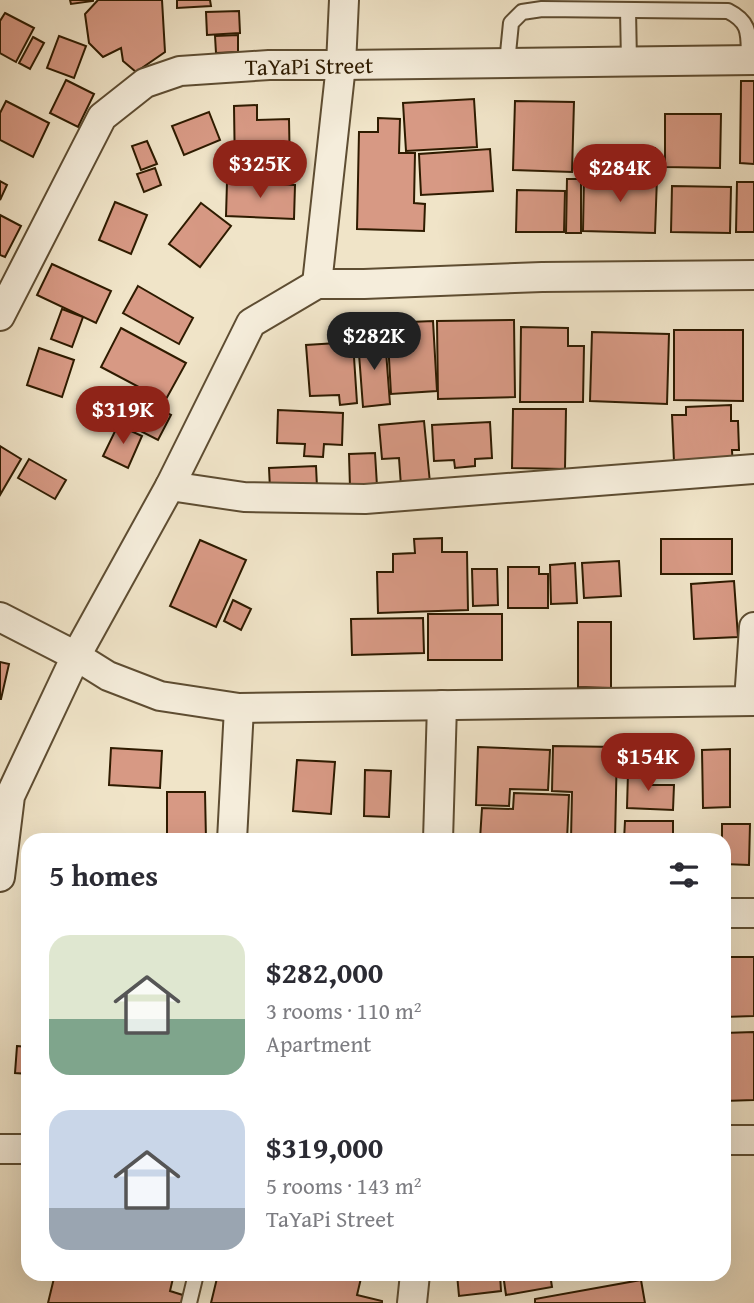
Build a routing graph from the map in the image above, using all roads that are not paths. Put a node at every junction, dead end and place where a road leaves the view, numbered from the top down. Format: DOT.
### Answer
graph roads {
  1 [pos="344,0"];
  2 [pos="628,10"];
  3 [pos="751,60"];
  4 [pos="629,62"];
  5 [pos="507,64"];
  6 [pos="341,65"];
  7 [pos="754,275"];
  8 [pos="317,284"];
  9 [pos="0,316"];
  10 [pos="754,469"];
  11 [pos="170,486"];
  12 [pos="0,617"];
  13 [pos="754,627"];
  14 [pos="76,656"];
  15 [pos="752,701"];
  16 [pos="442,705"];
  17 [pos="239,708"];
  18 [pos="232,833"];
  19 [pos="438,833"];
  20 [pos="0,877"];
  21 [pos="731,913"];
  22 [pos="754,913"];
  23 [pos="731,1140"];
  24 [pos="754,1140"];
  25 [pos="0,1149"];
  26 [pos="21,1149"];
  27 [pos="194,1281"];
  28 [pos="414,1281"];
  29 [pos="189,1303"];
  30 [pos="412,1303"];
  1 -- 6 [label="street"];
  2 -- 3 [label="lane"];
  2 -- 4 [label="lane"];
  2 -- 5 [label="lane"];
  3 -- 4 [label="street, TaYaPi Street"];
  4 -- 5 [label="street, TaYaPi Street"];
  5 -- 6 [label="street, TaYaPi Street"];
  6 -- 8 [label="street"];
  6 -- 9 [label="street, TaYaPi Street"];
  7 -- 8 [label="street"];
  8 -- 11 [label="street"];
  10 -- 11 [label="street"];
  11 -- 14 [label="street"];
  12 -- 14 [label="street"];
  13 -- 15 [label="street"];
  14 -- 17 [label="street"];
  14 -- 20 [label="street"];
  15 -- 16 [label="street"];
  16 -- 17 [label="street"];
  16 -- 19 [label="street"];
  17 -- 18 [label="street"];
  21 -- 22 [label="street"];
  23 -- 24 [label="street"];
  25 -- 26 [label="street"];
  27 -- 29 [label="lane"];
  28 -- 30 [label="street"];
}
